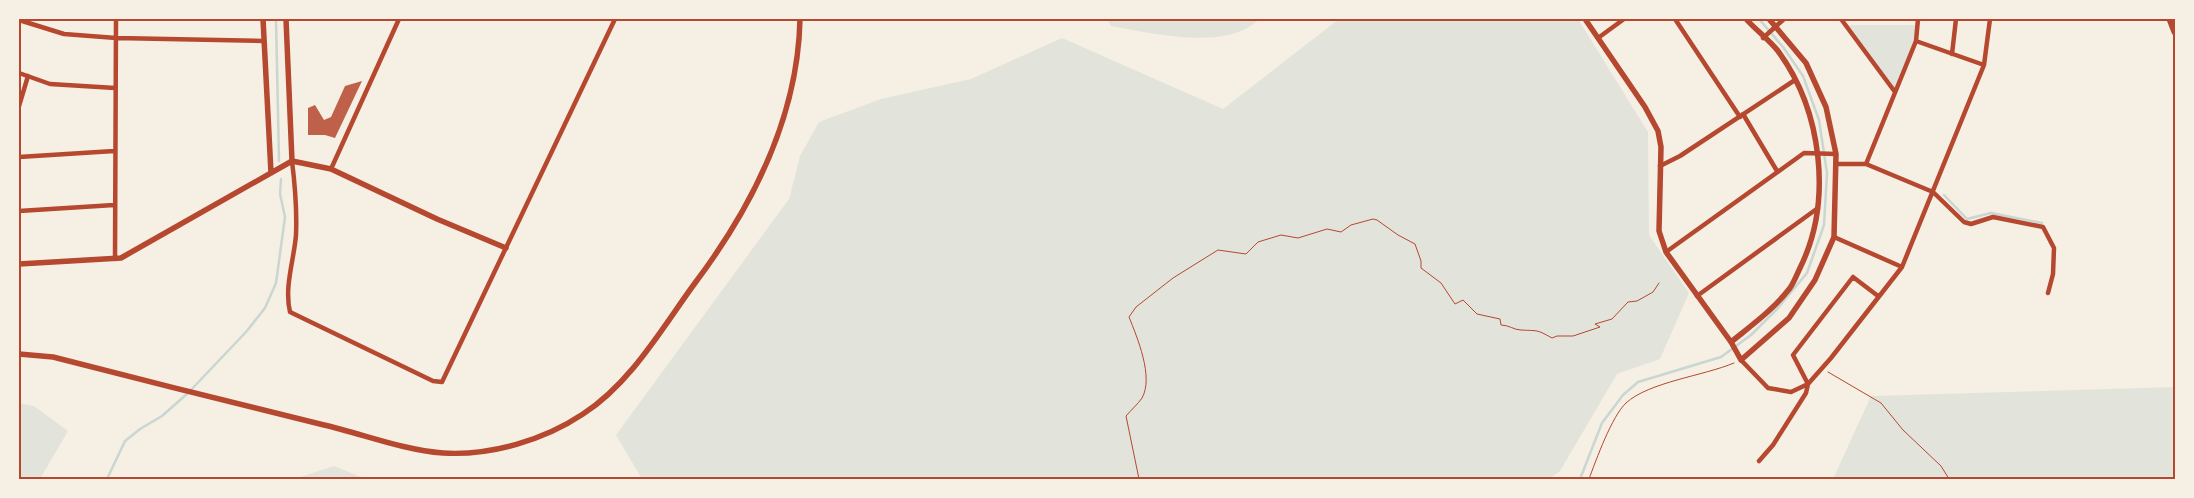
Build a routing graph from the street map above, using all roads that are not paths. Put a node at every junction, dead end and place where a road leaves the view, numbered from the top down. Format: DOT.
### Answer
graph roads {
  1 [pos="116,19"];
  2 [pos="263,19"];
  3 [pos="286,19"];
  4 [pos="399,19"];
  5 [pos="615,19"];
  6 [pos="801,19"];
  7 [pos="1585,19"];
  8 [pos="1624,19"];
  9 [pos="1675,19"];
  10 [pos="1746,19"];
  11 [pos="1769,19"];
  12 [pos="1784,19"];
  13 [pos="1841,19"];
  14 [pos="1918,19"];
  15 [pos="1956,19"];
  16 [pos="1990,19"];
  17 [pos="2170,19"];
  18 [pos="19,20"];
  19 [pos="1774,27"];
  20 [pos="2175,32"];
  21 [pos="1764,37"];
  22 [pos="116,38"];
  23 [pos="1598,38"];
  24 [pos="264,41"];
  25 [pos="1916,41"];
  26 [pos="1952,54"];
  27 [pos="1984,65"];
  28 [pos="19,73"];
  29 [pos="28,76"];
  30 [pos="1796,80"];
  31 [pos="115,88"];
  32 [pos="1895,92"];
  33 [pos="19,106"];
  34 [pos="1742,116"];
  35 [pos="114,151"];
  36 [pos="1833,154"];
  37 [pos="1818,155"];
  38 [pos="19,157"];
  39 [pos="292,161"];
  40 [pos="1836,164"];
  41 [pos="1866,164"];
  42 [pos="1660,166"];
  43 [pos="331,169"];
  44 [pos="1777,171"];
  45 [pos="271,173"];
  46 [pos="1933,192"];
  47 [pos="114,205"];
  48 [pos="1819,207"];
  49 [pos="19,211"];
  50 [pos="1834,238"];
  51 [pos="506,248"];
  52 [pos="1666,252"];
  53 [pos="115,259"];
  54 [pos="19,264"];
  55 [pos="1902,267"];
  56 [pos="2048,293"];
  57 [pos="1697,296"];
  58 [pos="1878,296"];
  59 [pos="1731,342"];
  60 [pos="19,354"];
  61 [pos="1742,360"];
  62 [pos="1808,384"];
  63 [pos="1759,462"];
  1 -- 22 [label="street"];
  2 -- 24 [label="street"];
  3 -- 39 [label="street"];
  4 -- 43 [label="street"];
  5 -- 51 [label="street"];
  6 -- 60 [label="street"];
  7 -- 23 [label="street"];
  8 -- 23 [label="street"];
  9 -- 34 [label="street"];
  10 -- 21 [label="street"];
  11 -- 19 [label="street"];
  12 -- 19 [label="street"];
  13 -- 32 [label="street"];
  14 -- 25 [label="street"];
  15 -- 26 [label="street"];
  16 -- 27 [label="street"];
  17 -- 20 [label="highway"];
  18 -- 22 [label="street"];
  19 -- 21 [label="street"];
  19 -- 36 [label="street"];
  21 -- 30 [label="street"];
  22 -- 24 [label="street"];
  22 -- 31 [label="street"];
  23 -- 42 [label="street"];
  24 -- 45 [label="street"];
  25 -- 26 [label="street"];
  25 -- 32 [label="street"];
  26 -- 27 [label="street"];
  27 -- 46 [label="street"];
  28 -- 29 [label="street"];
  29 -- 31 [label="street"];
  29 -- 33 [label="street"];
  30 -- 34 [label="street"];
  30 -- 37 [label="street"];
  31 -- 35 [label="street"];
  32 -- 41 [label="street"];
  34 -- 42 [label="street"];
  34 -- 44 [label="street"];
  35 -- 38 [label="street"];
  35 -- 47 [label="street"];
  36 -- 37 [label="street"];
  36 -- 40 [label="street"];
  37 -- 44 [label="street"];
  37 -- 48 [label="street"];
  39 -- 43 [label="street"];
  39 -- 45 [label="street"];
  39 -- 51 [label="street"];
  40 -- 41 [label="street"];
  40 -- 50 [label="street"];
  41 -- 46 [label="street"];
  42 -- 52 [label="street"];
  43 -- 51 [label="street"];
  44 -- 52 [label="street"];
  45 -- 53 [label="street"];
  46 -- 55 [label="street"];
  46 -- 56 [label="street"];
  47 -- 49 [label="street"];
  47 -- 53 [label="street"];
  48 -- 57 [label="street"];
  48 -- 59 [label="street"];
  50 -- 55 [label="street"];
  50 -- 61 [label="street"];
  52 -- 57 [label="street"];
  53 -- 54 [label="street"];
  55 -- 58 [label="street"];
  57 -- 59 [label="street"];
  58 -- 62 [label="street"];
  58 -- 62 [label="street"];
  59 -- 61 [label="street"];
  61 -- 62 [label="street"];
  62 -- 63 [label="street"];
}
